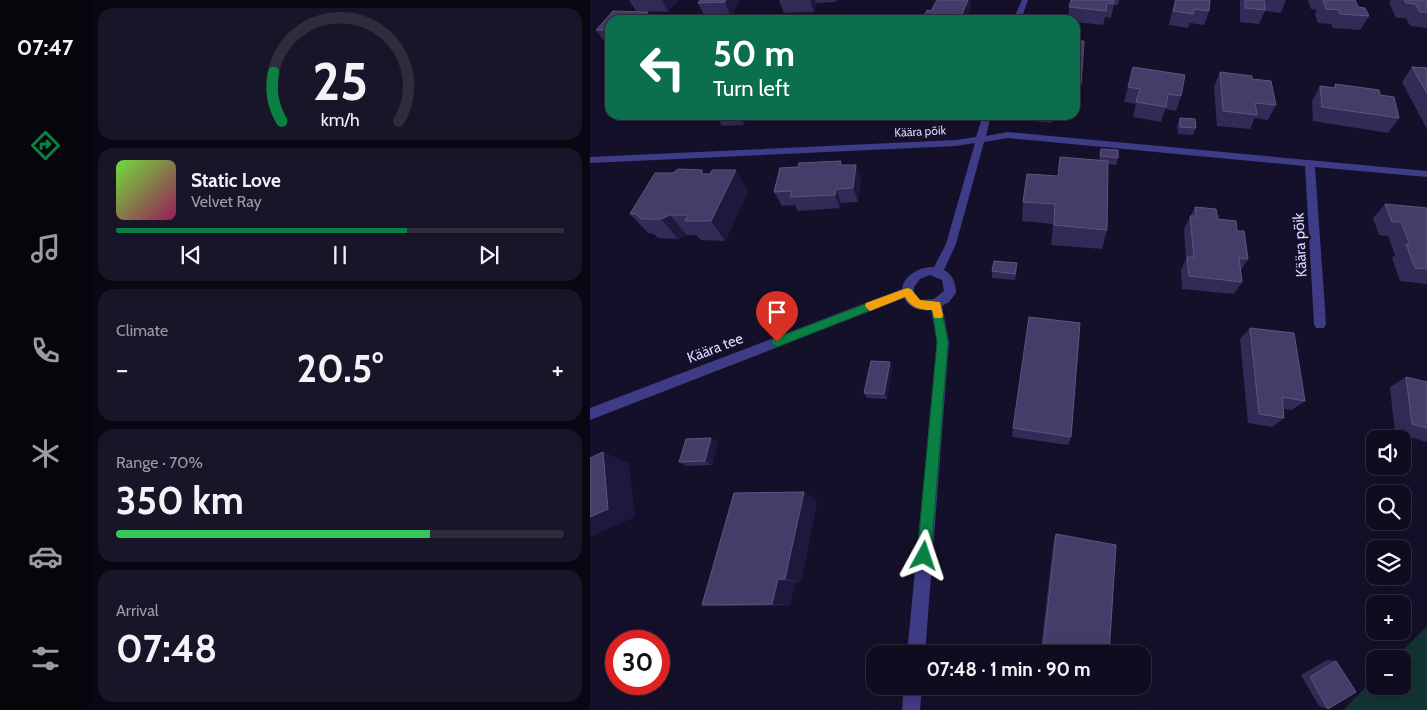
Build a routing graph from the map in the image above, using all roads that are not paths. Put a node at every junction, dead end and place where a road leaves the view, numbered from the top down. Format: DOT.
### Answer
graph roads {
  1 [pos="1025,0"];
  2 [pos="1019,15"];
  3 [pos="986,120"];
  4 [pos="982,138"];
  5 [pos="590,160"];
  6 [pos="1310,163"];
  7 [pos="1427,174"];
  8 [pos="937,272"];
  9 [pos="907,292"];
  10 [pos="936,305"];
  11 [pos="1320,324"];
  12 [pos="590,414"];
  13 [pos="917,645"];
  14 [pos="912,695"];
  15 [pos="911,710"];
  1 -- 2 [label="street"];
  3 -- 4 [label="street"];
  4 -- 5 [label="street, Käära põik"];
  4 -- 6 [label="street, Käära põik"];
  4 -- 8 [label="street"];
  6 -- 7 [label="street, Käära põik"];
  6 -- 11 [label="street, Käära põik"];
  8 -- 9 [label="street"];
  8 -- 10 [label="street"];
  9 -- 10 [label="street"];
  9 -- 12 [label="street, Käära tee"];
  10 -- 13 [label="street"];
  14 -- 15 [label="street"];
}
